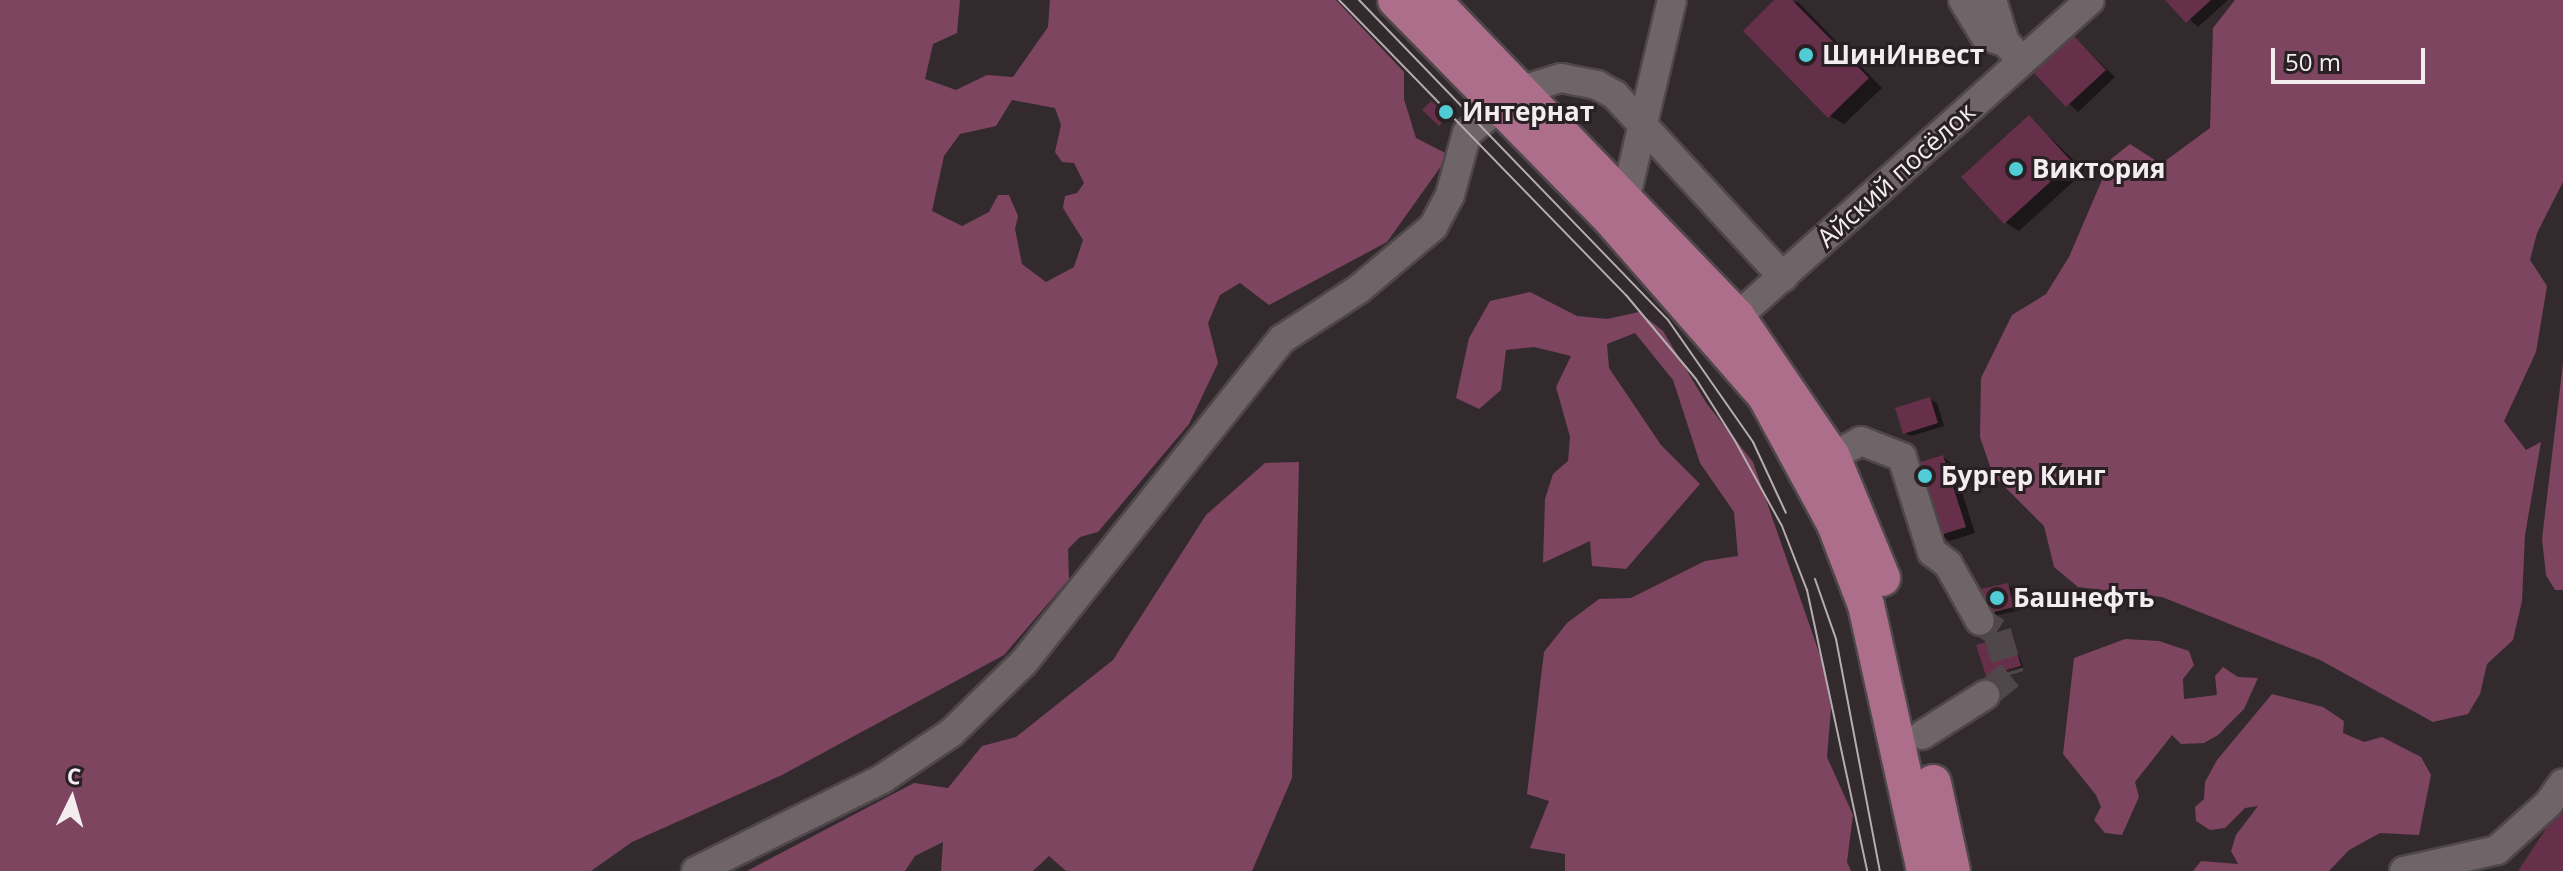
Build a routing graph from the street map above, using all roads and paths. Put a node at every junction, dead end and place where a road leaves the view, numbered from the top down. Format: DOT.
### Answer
graph roads {
  1 [pos="1396,0"];
  2 [pos="1432,0"];
  3 [pos="1672,0"];
  4 [pos="1963,0"];
  5 [pos="1992,0"];
  6 [pos="2090,0"];
  7 [pos="2014,51"];
  8 [pos="1521,93"];
  9 [pos="1646,128"];
  10 [pos="1626,196"];
  11 [pos="1783,277"];
  12 [pos="1737,317"];
  13 [pos="1832,457"];
  14 [pos="1980,621"];
  15 [pos="1985,695"];
  16 [pos="1922,735"];
  17 [pos="2563,783"];
  18 [pos="696,871"];
  19 [pos="1925,871"];
  20 [pos="1952,871"];
  21 [pos="2404,871"];
  1 -- 8 [label="main road"];
  2 -- 8 [label="main road"];
  3 -- 9 [label="street"];
  4 -- 7 [label="street"];
  5 -- 7 [label="street"];
  6 -- 7 [label="street, Айский посёлок"];
  7 -- 11 [label="street, Айский посёлок"];
  8 -- 9 [label="street"];
  8 -- 10 [label="main road"];
  8 -- 18 [label="street"];
  8 -- 19 [label="main road"];
  9 -- 10 [label="street"];
  9 -- 11 [label="street"];
  10 -- 12 [label="main road"];
  11 -- 12 [label="street, Айский посёлок"];
  12 -- 13 [label="main road"];
  13 -- 14 [label="street"];
  13 -- 16 [label="main road"];
  15 -- 16 [label="street"];
  16 -- 20 [label="main road"];
  17 -- 21 [label="street"];
}
